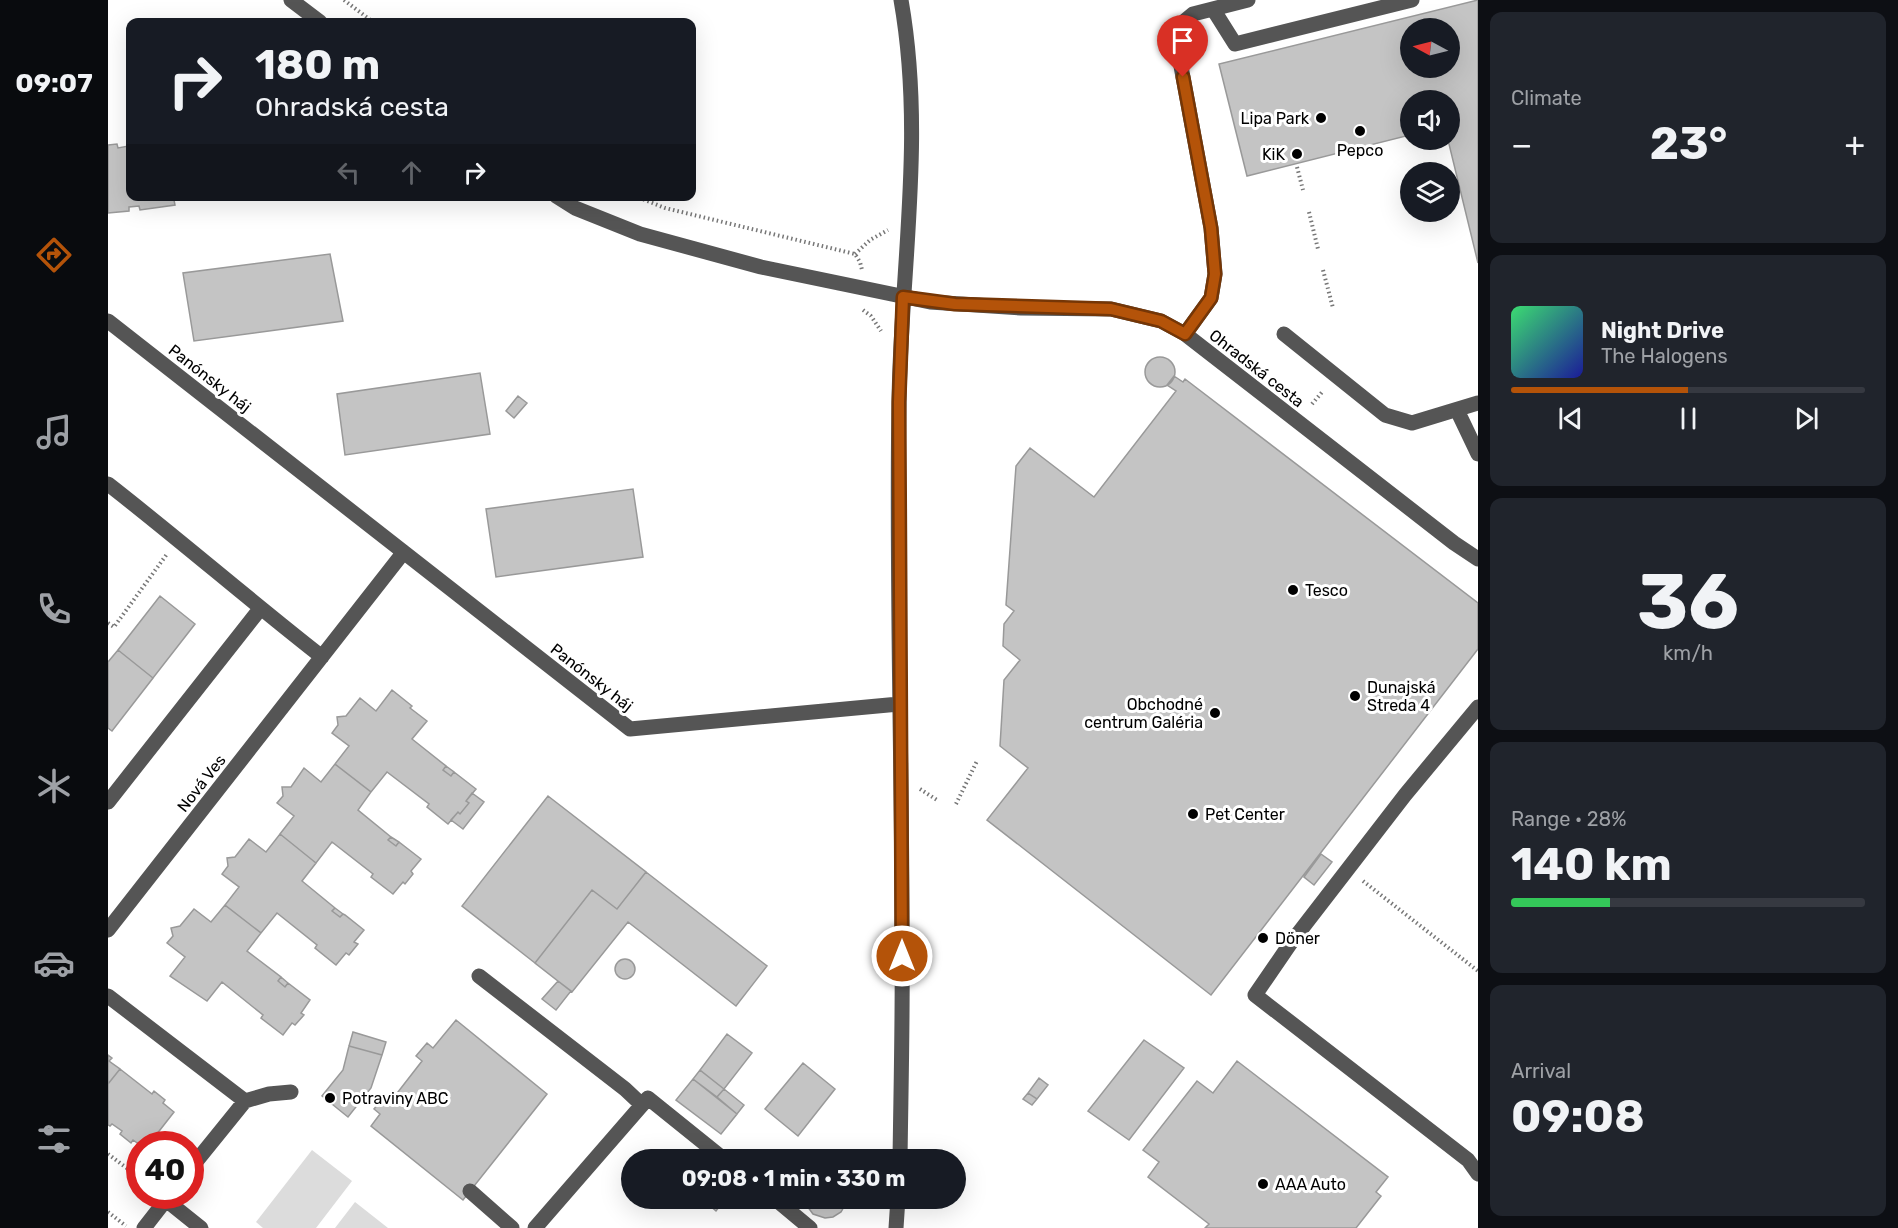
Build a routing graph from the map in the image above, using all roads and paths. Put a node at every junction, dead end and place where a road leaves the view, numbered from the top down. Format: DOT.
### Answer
graph roads {
  1 [pos="291,0"];
  2 [pos="344,0"];
  3 [pos="901,0"];
  4 [pos="1248,0"];
  5 [pos="1412,0"];
  6 [pos="1213,9"];
  7 [pos="315,18"];
  8 [pos="368,18"];
  9 [pos="1298,167"];
  10 [pos="1303,190"];
  11 [pos="564,201"];
  12 [pos="647,201"];
  13 [pos="1309,212"];
  14 [pos="890,229"];
  15 [pos="1318,249"];
  16 [pos="855,254"];
  17 [pos="1323,270"];
  18 [pos="861,272"];
  19 [pos="903,297"];
  20 [pos="854,305"];
  21 [pos="1333,308"];
  22 [pos="108,321"];
  23 [pos="1185,334"];
  24 [pos="1284,334"];
  25 [pos="883,338"];
  26 [pos="1326,386"];
  27 [pos="1478,403"];
  28 [pos="1312,404"];
  29 [pos="1457,410"];
  30 [pos="1478,454"];
  31 [pos="108,484"];
  32 [pos="178,539"];
  33 [pos="1454,543"];
  34 [pos="1478,548"];
  35 [pos="403,553"];
  36 [pos="1478,559"];
  37 [pos="261,609"];
  38 [pos="108,623"];
  39 [pos="322,657"];
  40 [pos="899,704"];
  41 [pos="1478,707"];
  42 [pos="977,760"];
  43 [pos="108,802"];
  44 [pos="956,804"];
  45 [pos="1357,876"];
  46 [pos="108,930"];
  47 [pos="1478,971"];
  48 [pos="479,976"];
  49 [pos="108,996"];
  50 [pos="291,1092"];
  51 [pos="245,1101"];
  52 [pos="642,1105"];
  53 [pos="711,1149"];
  54 [pos="900,1149"];
  55 [pos="204,1152"];
  56 [pos="108,1154"];
  57 [pos="126,1168"];
  58 [pos="1478,1174"];
  59 [pos="470,1191"];
  60 [pos="159,1209"];
  61 [pos="179,1209"];
  62 [pos="787,1209"];
  63 [pos="897,1209"];
  64 [pos="108,1212"];
  65 [pos="129,1228"];
  66 [pos="144,1228"];
  67 [pos="201,1228"];
  68 [pos="512,1228"];
  69 [pos="535,1228"];
  70 [pos="810,1228"];
  71 [pos="896,1228"];
  1 -- 7 [label="street"];
  2 -- 8 [label="path"];
  3 -- 19 [label="street"];
  4 -- 6 [label="street"];
  5 -- 6 [label="street"];
  6 -- 23 [label="street"];
  9 -- 10 [label="path"];
  11 -- 19 [label="street, Ohradská cesta"];
  12 -- 16 [label="path"];
  13 -- 15 [label="path"];
  14 -- 16 [label="path"];
  16 -- 18 [label="path"];
  17 -- 21 [label="path"];
  19 -- 23 [label="street, Ohradská cesta"];
  19 -- 40 [label="street"];
  20 -- 25 [label="path"];
  22 -- 35 [label="street, Panónsky háj"];
  23 -- 33 [label="street, Ohradská cesta"];
  24 -- 29 [label="street"];
  26 -- 28 [label="path"];
  27 -- 29 [label="street"];
  29 -- 30 [label="street"];
  31 -- 32 [label="street"];
  32 -- 37 [label="street"];
  32 -- 38 [label="path"];
  33 -- 34 [label="street"];
  33 -- 36 [label="street, Ohradská cesta"];
  35 -- 39 [label="street, Nová Ves"];
  35 -- 40 [label="street, Panónsky háj"];
  37 -- 39 [label="street"];
  37 -- 43 [label="street"];
  39 -- 46 [label="street, Nová Ves"];
  40 -- 54 [label="street"];
  41 -- 58 [label="street"];
  42 -- 44 [label="path"];
  45 -- 47 [label="path"];
  48 -- 52 [label="street"];
  49 -- 51 [label="street"];
  50 -- 51 [label="street"];
  51 -- 55 [label="street"];
  52 -- 53 [label="street"];
  52 -- 69 [label="street"];
  56 -- 57 [label="path"];
  59 -- 68 [label="street"];
  60 -- 66 [label="street"];
  61 -- 67 [label="street"];
  62 -- 70 [label="street"];
  63 -- 71 [label="street"];
  64 -- 65 [label="path"];
}
